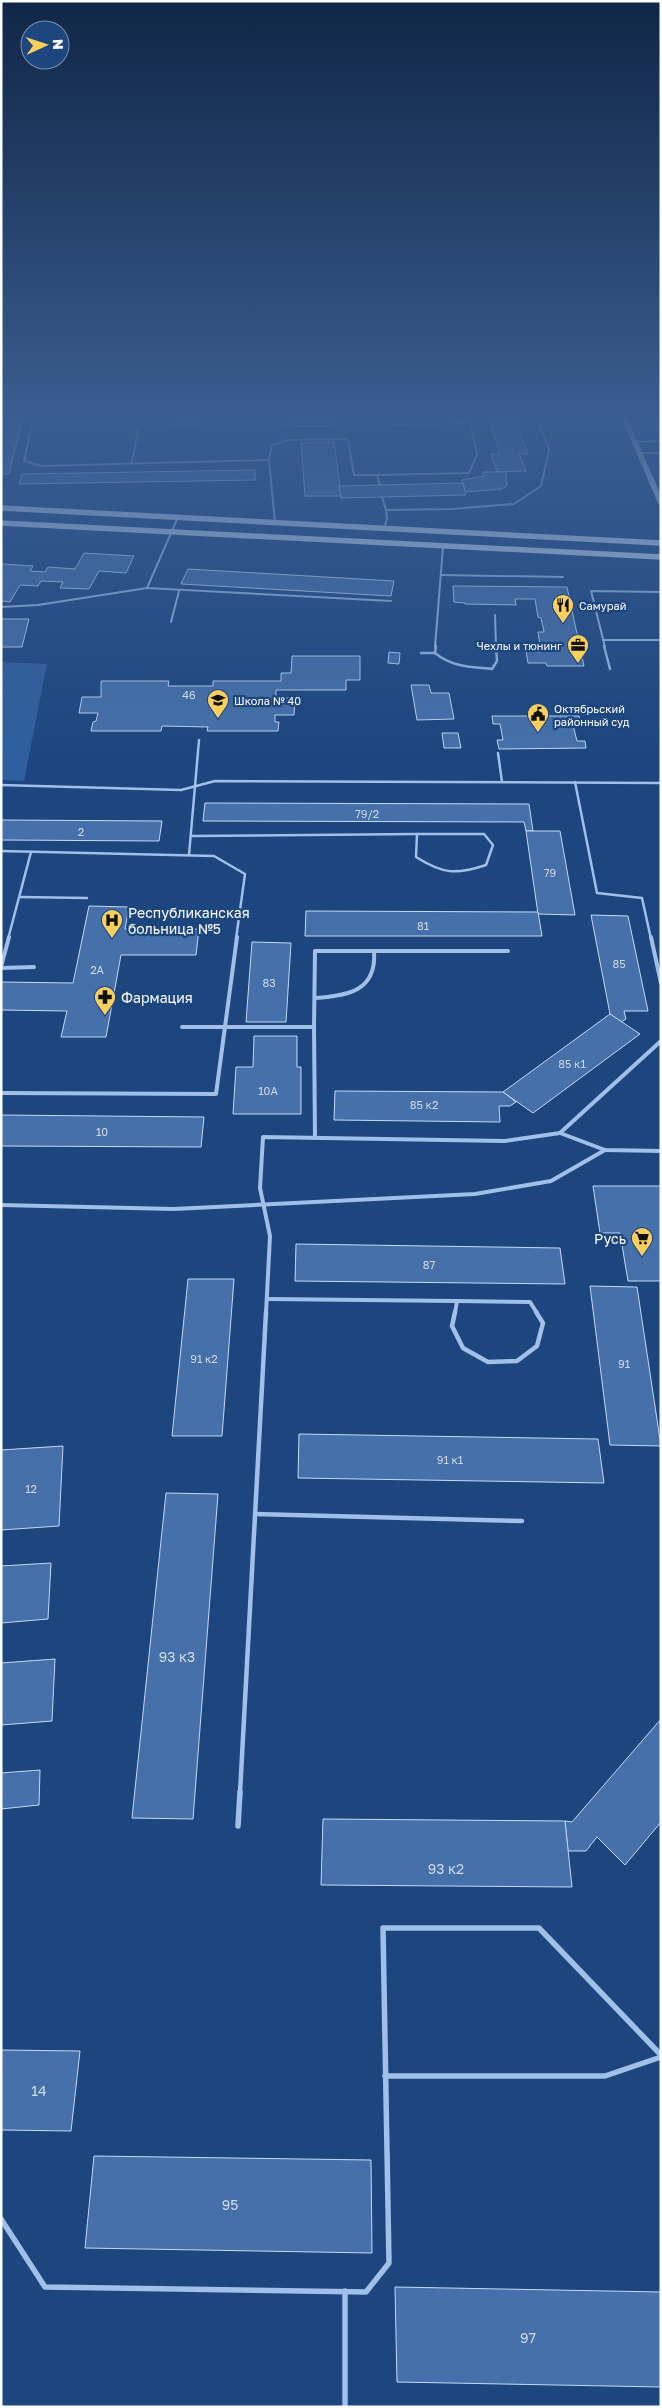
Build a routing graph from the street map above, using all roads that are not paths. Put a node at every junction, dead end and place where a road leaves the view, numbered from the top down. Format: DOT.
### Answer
graph roads {
  1 [pos="158,531"];
  2 [pos="431,531"];
  3 [pos="170,532"];
  4 [pos="661,543"];
  5 [pos="443,547"];
  6 [pos="661,557"];
  7 [pos="441,575"];
  8 [pos="563,577"];
  9 [pos="147,588"];
  10 [pos="179,591"];
  11 [pos="661,592"];
  12 [pos="391,601"];
  13 [pos="1,607"];
  14 [pos="495,615"];
  15 [pos="171,622"];
  16 [pos="604,640"];
  17 [pos="661,640"];
  18 [pos="421,652"];
  19 [pos="435,653"];
  20 [pos="610,670"];
  21 [pos="199,740"];
  22 [pos="498,752"];
  23 [pos="502,782"];
  24 [pos="575,782"];
  25 [pos="661,783"];
  26 [pos="1,785"];
  27 [pos="196,786"];
  28 [pos="417,834"];
  29 [pos="191,836"];
  30 [pos="1,851"];
  31 [pos="32,852"];
  32 [pos="189,855"];
  33 [pos="20,897"];
  34 [pos="88,898"];
  35 [pos="374,951"];
  36 [pos="508,952"];
  37 [pos="1,967"];
  38 [pos="34,967"];
  39 [pos="661,983"];
  40 [pos="315,998"];
  41 [pos="182,1027"];
  42 [pos="224,1027"];
  43 [pos="314,1027"];
  44 [pos="661,1041"];
  45 [pos="1,1093"];
  46 [pos="560,1133"];
  47 [pos="315,1138"];
  48 [pos="605,1150"];
  49 [pos="661,1151"];
  50 [pos="263,1204"];
  51 [pos="1,1205"];
  52 [pos="267,1299"];
  53 [pos="457,1301"];
  54 [pos="255,1514"];
  55 [pos="522,1521"];
  56 [pos="238,1826"];
  57 [pos="661,2056"];
  58 [pos="385,2076"];
  59 [pos="1,2219"];
  60 [pos="345,2291"];
  61 [pos="345,2407"];
  1 -- 3 [label="main road"];
  2 -- 4 [label="main road"];
  3 -- 5 [label="main road"];
  3 -- 9 [label="lane"];
  5 -- 6 [label="main road"];
  5 -- 7 [label="lane"];
  7 -- 8 [label="lane"];
  7 -- 19 [label="lane"];
  9 -- 10 [label="lane"];
  9 -- 13 [label="lane"];
  10 -- 12 [label="lane"];
  10 -- 15 [label="lane"];
  11 -- 16 [label="lane"];
  14 -- 19 [label="lane"];
  16 -- 17 [label="lane"];
  16 -- 20 [label="lane"];
  18 -- 19 [label="lane"];
  21 -- 27 [label="lane"];
  22 -- 23 [label="lane"];
  23 -- 24 [label="lane"];
  23 -- 27 [label="lane"];
  24 -- 25 [label="lane"];
  24 -- 39 [label="lane"];
  26 -- 27 [label="lane"];
  27 -- 29 [label="lane"];
  28 -- 28 [label="lane"];
  28 -- 29 [label="lane"];
  29 -- 32 [label="lane"];
  30 -- 31 [label="lane"];
  31 -- 32 [label="lane"];
  31 -- 33 [label="lane"];
  32 -- 42 [label="lane"];
  33 -- 34 [label="lane"];
  33 -- 37 [label="lane"];
  35 -- 36 [label="lane"];
  35 -- 40 [label="lane"];
  35 -- 40 [label="lane"];
  37 -- 38 [label="lane"];
  40 -- 43 [label="lane"];
  41 -- 42 [label="lane"];
  42 -- 43 [label="lane"];
  42 -- 45 [label="lane"];
  43 -- 47 [label="lane"];
  44 -- 46 [label="lane"];
  46 -- 47 [label="lane"];
  46 -- 48 [label="lane"];
  47 -- 50 [label="lane"];
  48 -- 49 [label="lane"];
  48 -- 50 [label="lane"];
  50 -- 51 [label="lane"];
  50 -- 52 [label="lane"];
  52 -- 53 [label="lane"];
  52 -- 54 [label="lane"];
  53 -- 53 [label="lane"];
  54 -- 55 [label="lane"];
  54 -- 56 [label="lane"];
  57 -- 58 [label="lane"];
  57 -- 58 [label="lane"];
  58 -- 60 [label="lane"];
  59 -- 60 [label="lane"];
  60 -- 61 [label="lane"];
}
